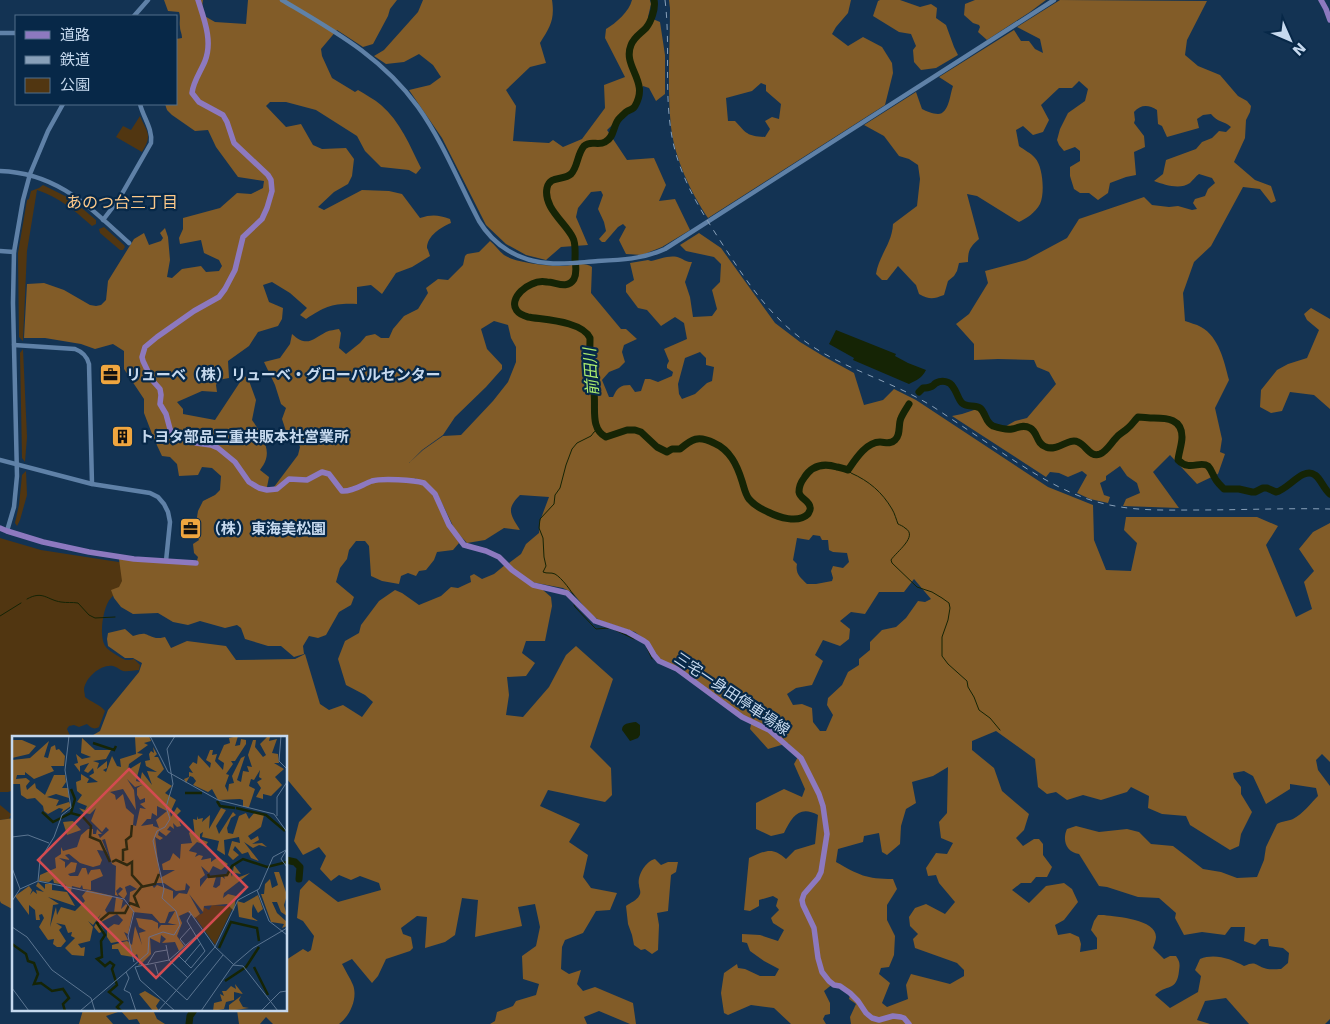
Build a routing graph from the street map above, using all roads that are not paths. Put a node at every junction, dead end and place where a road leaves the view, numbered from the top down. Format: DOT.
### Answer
graph roads {
  1 [pos="148,0"];
  2 [pos="198,0"];
  3 [pos="282,0"];
  4 [pos="1054,0"];
  5 [pos="1321,0"];
  6 [pos="135,15"];
  7 [pos="1330,20"];
  8 [pos="15,33"];
  9 [pos="0,34"];
  10 [pos="62,105"];
  11 [pos="140,105"];
  12 [pos="0,170"];
  13 [pos="30,174"];
  14 [pos="103,220"];
  15 [pos="129,243"];
  16 [pos="0,251"];
  17 [pos="14,252"];
  18 [pos="14,345"];
  19 [pos="0,460"];
  20 [pos="17,464"];
  21 [pos="92,484"];
  22 [pos="0,528"];
  23 [pos="3,532"];
  24 [pos="166,561"];
  25 [pos="196,563"];
  26 [pos="909,1024"];
  1 -- 6 [label="street"];
  2 -- 26 [label="main road, 三宅一身田停車場線"];
  3 -- 4 [label="street"];
  5 -- 7 [label="main road"];
  8 -- 9 [label="street"];
  10 -- 13 [label="street"];
  11 -- 14 [label="street"];
  12 -- 13 [label="street"];
  13 -- 14 [label="street"];
  13 -- 17 [label="street"];
  14 -- 15 [label="street"];
  16 -- 17 [label="street"];
  17 -- 18 [label="street"];
  18 -- 20 [label="street"];
  18 -- 21 [label="street"];
  19 -- 20 [label="street"];
  20 -- 21 [label="street"];
  20 -- 23 [label="street"];
  21 -- 24 [label="street"];
  22 -- 23 [label="main road"];
  23 -- 24 [label="main road"];
  24 -- 25 [label="main road"];
}
